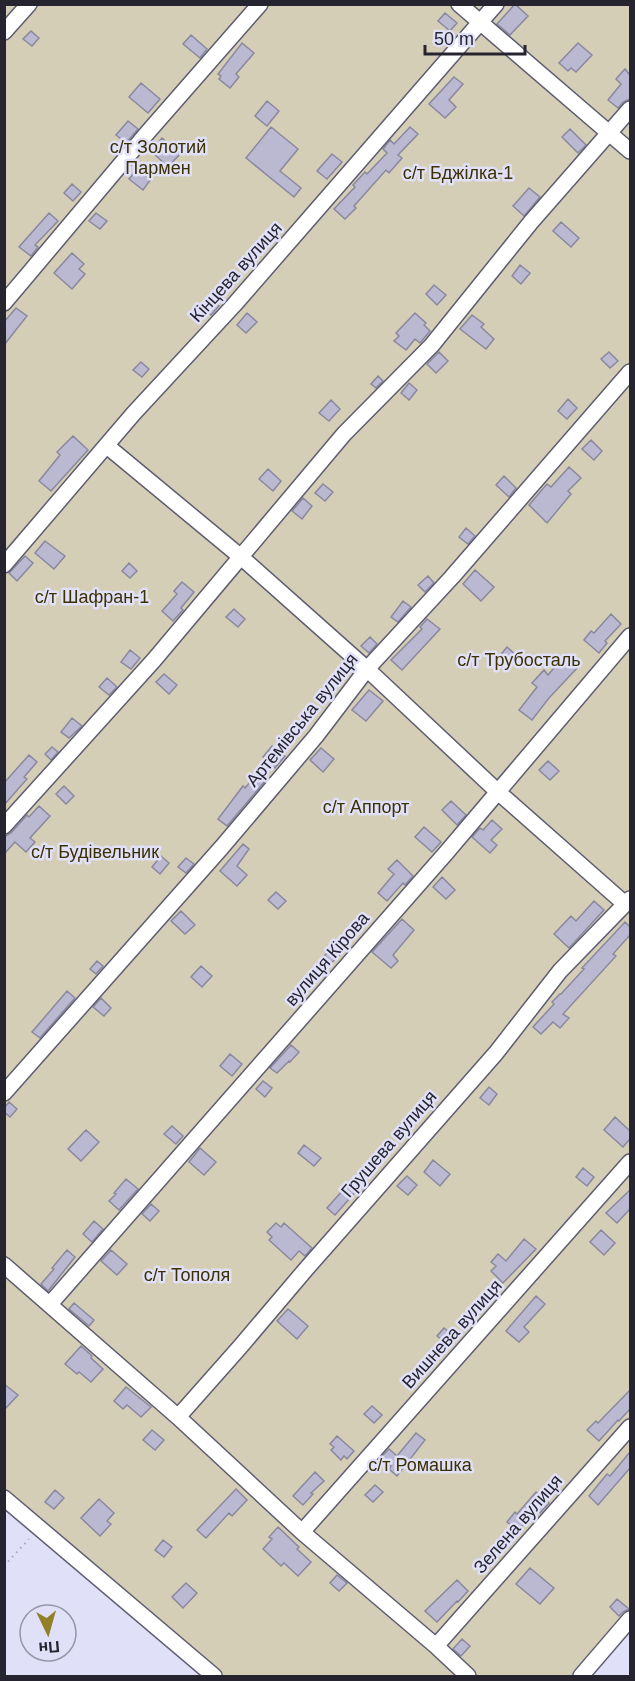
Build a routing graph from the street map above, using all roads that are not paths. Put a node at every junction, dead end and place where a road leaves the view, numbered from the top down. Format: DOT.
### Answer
graph roads {
  1 [pos="29,4"];
  2 [pos="260,4"];
  3 [pos="459,4"];
  4 [pos="496,4"];
  5 [pos="481,22"];
  6 [pos="4,32"];
  7 [pos="630,109"];
  8 [pos="610,132"];
  9 [pos="630,151"];
  10 [pos="4,303"];
  11 [pos="630,372"];
  12 [pos="106,446"];
  13 [pos="240,558"];
  14 [pos="4,565"];
  15 [pos="630,636"];
  16 [pos="367,669"];
  17 [pos="498,792"];
  18 [pos="4,826"];
  19 [pos="628,902"];
  20 [pos="4,1093"];
  21 [pos="630,1162"];
  22 [pos="4,1266"];
  23 [pos="50,1304"];
  24 [pos="178,1417"];
  25 [pos="630,1427"];
  26 [pos="4,1498"];
  27 [pos="302,1532"];
  28 [pos="630,1619"];
  29 [pos="436,1646"];
  30 [pos="213,1677"];
  31 [pos="468,1677"];
  32 [pos="581,1677"];
  1 -- 6 [label="street"];
  2 -- 10 [label="street"];
  3 -- 5 [label="street"];
  4 -- 5 [label="street, Кінцева вулиця"];
  5 -- 8 [label="street"];
  5 -- 12 [label="street, Кінцева вулиця"];
  7 -- 8 [label="street"];
  8 -- 9 [label="street"];
  8 -- 13 [label="street"];
  11 -- 16 [label="street, Артемівська вулиця"];
  12 -- 13 [label="street"];
  12 -- 14 [label="street, Кінцева вулиця"];
  13 -- 16 [label="street"];
  13 -- 18 [label="street"];
  15 -- 17 [label="street, вулиця Кірова"];
  16 -- 17 [label="street"];
  16 -- 20 [label="street, Артемівська вулиця"];
  17 -- 19 [label="street"];
  17 -- 23 [label="street, вулиця Кірова"];
  19 -- 24 [label="street, Грушева вулиця"];
  21 -- 27 [label="street, Вишнева вулиця"];
  22 -- 23 [label="street"];
  23 -- 24 [label="street"];
  24 -- 27 [label="street"];
  25 -- 29 [label="street, Зелена вулиця"];
  26 -- 30 [label="street"];
  27 -- 29 [label="street"];
  28 -- 32 [label="street"];
  29 -- 31 [label="street"];
}
